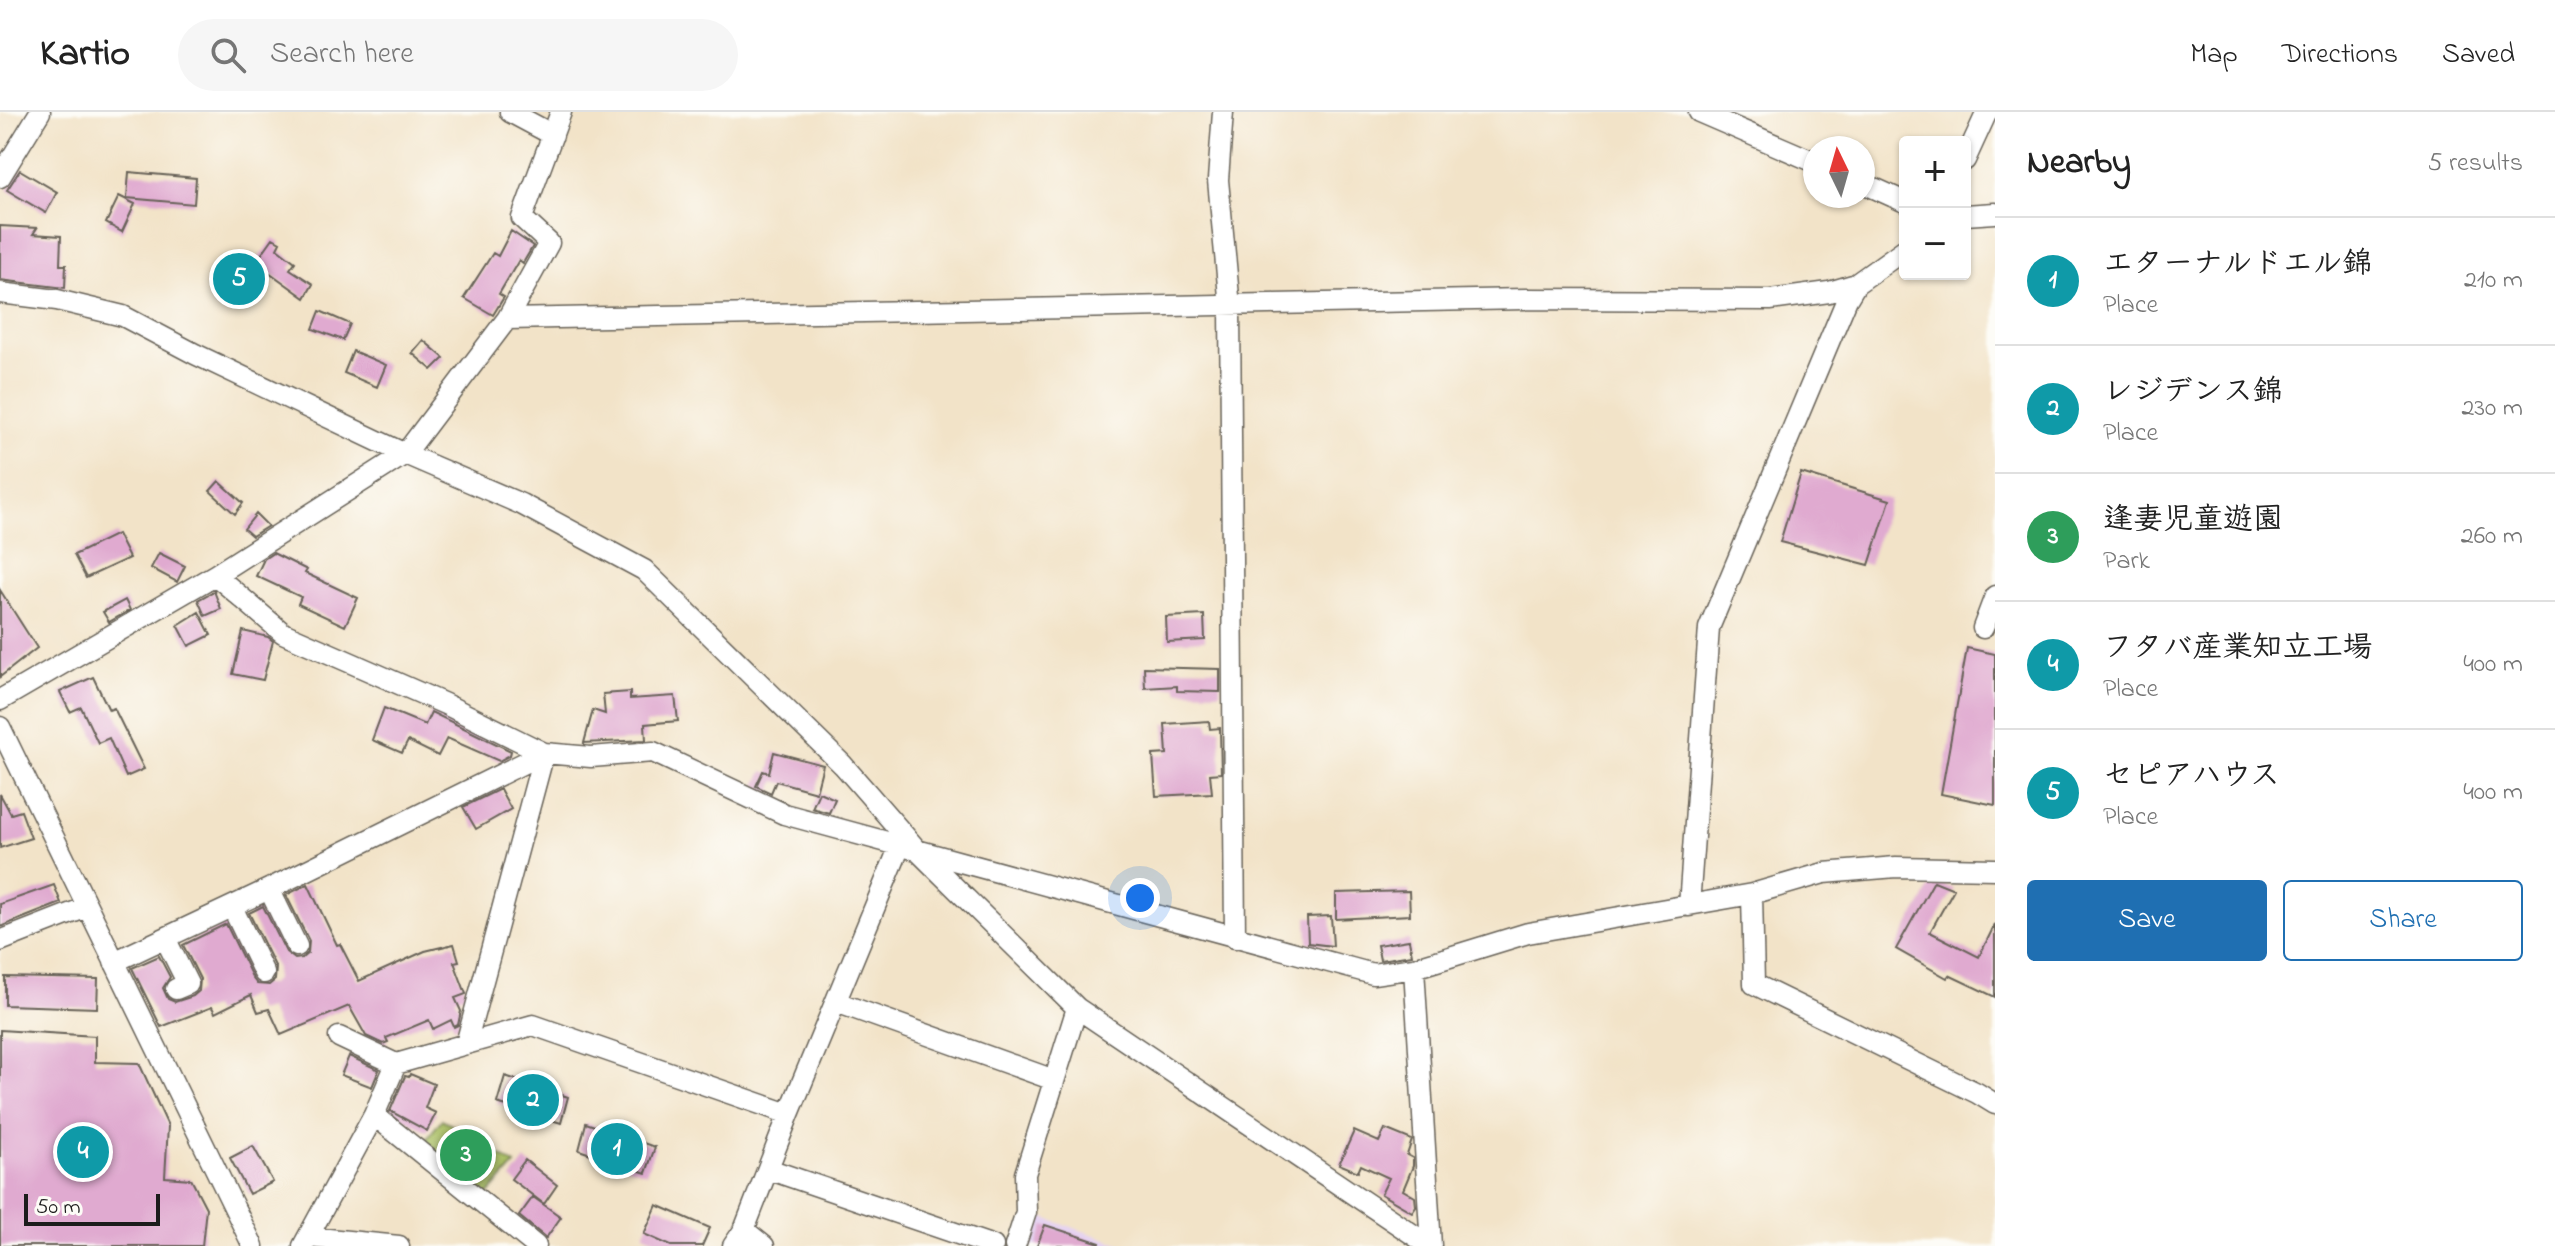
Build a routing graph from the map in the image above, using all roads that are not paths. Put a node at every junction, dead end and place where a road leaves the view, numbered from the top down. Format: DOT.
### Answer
graph roads {
  1 [pos="40,112"];
  2 [pos="510,112"];
  3 [pos="561,112"];
  4 [pos="1223,112"];
  5 [pos="1699,112"];
  6 [pos="1987,112"];
  7 [pos="553,135"];
  8 [pos="1971,147"];
  9 [pos="1803,157"];
  10 [pos="0,176"];
  11 [pos="1875,188"];
  12 [pos="1899,199"];
  13 [pos="1995,213"];
  14 [pos="1971,215"];
  15 [pos="1899,253"];
  16 [pos="1856,284"];
  17 [pos="0,293"];
  18 [pos="1230,307"];
  19 [pos="507,319"];
  20 [pos="405,454"];
  21 [pos="215,575"];
  22 [pos="1995,596"];
  23 [pos="1983,628"];
  24 [pos="0,700"];
  25 [pos="0,727"];
  26 [pos="544,753"];
  27 [pos="909,848"];
  28 [pos="1995,869"];
  29 [pos="269,889"];
  30 [pos="1752,894"];
  31 [pos="1689,906"];
  32 [pos="87,907"];
  33 [pos="232,907"];
  34 [pos="165,938"];
  35 [pos="1235,938"];
  36 [pos="0,941"];
  37 [pos="297,946"];
  38 [pos="114,962"];
  39 [pos="1414,968"];
  40 [pos="264,973"];
  41 [pos="176,989"];
  42 [pos="836,1002"];
  43 [pos="1077,1008"];
  44 [pos="339,1037"];
  45 [pos="466,1044"];
  46 [pos="396,1064"];
  47 [pos="1054,1080"];
  48 [pos="1995,1104"];
  49 [pos="789,1114"];
  50 [pos="374,1115"];
  51 [pos="768,1169"];
  52 [pos="738,1238"];
  53 [pos="950,1240"];
  54 [pos="306,1242"];
  55 [pos="253,1246"];
  56 [pos="399,1246"];
  57 [pos="536,1246"];
  58 [pos="764,1246"];
  59 [pos="993,1246"];
  60 [pos="1015,1246"];
  61 [pos="1430,1246"];
  1 -- 10 [label="street"];
  2 -- 7 [label="street"];
  3 -- 7 [label="street"];
  4 -- 18 [label="street"];
  5 -- 9 [label="street"];
  6 -- 8 [label="street"];
  7 -- 19 [label="street"];
  11 -- 12 [label="street"];
  13 -- 14 [label="street"];
  15 -- 16 [label="street"];
  16 -- 18 [label="street"];
  16 -- 31 [label="street"];
  17 -- 20 [label="street"];
  18 -- 19 [label="street"];
  18 -- 35 [label="street"];
  19 -- 20 [label="street"];
  20 -- 21 [label="street"];
  20 -- 27 [label="street"];
  21 -- 24 [label="street"];
  21 -- 26 [label="street"];
  22 -- 23 [label="street"];
  25 -- 32 [label="street"];
  26 -- 27 [label="street"];
  26 -- 29 [label="street"];
  26 -- 45 [label="street"];
  27 -- 35 [label="street"];
  27 -- 42 [label="street"];
  27 -- 43 [label="street"];
  28 -- 30 [label="street"];
  29 -- 33 [label="street"];
  29 -- 37 [label="street"];
  30 -- 31 [label="street"];
  30 -- 48 [label="street"];
  31 -- 39 [label="street"];
  32 -- 36 [label="street"];
  32 -- 38 [label="street"];
  33 -- 34 [label="street"];
  33 -- 40 [label="street"];
  34 -- 38 [label="street"];
  34 -- 41 [label="street"];
  35 -- 39 [label="street"];
  38 -- 55 [label="street"];
  39 -- 61 [label="street"];
  42 -- 47 [label="street"];
  42 -- 49 [label="street"];
  43 -- 47 [label="street"];
  43 -- 61 [label="street"];
  44 -- 46 [label="street"];
  45 -- 46 [label="street"];
  45 -- 49 [label="street"];
  46 -- 50 [label="street"];
  47 -- 60 [label="street"];
  49 -- 51 [label="street"];
  50 -- 54 [label="street"];
  50 -- 57 [label="street"];
  51 -- 52 [label="street"];
  51 -- 53 [label="street"];
  52 -- 58 [label="street"];
  53 -- 59 [label="street"];
  54 -- 56 [label="street"];
}
